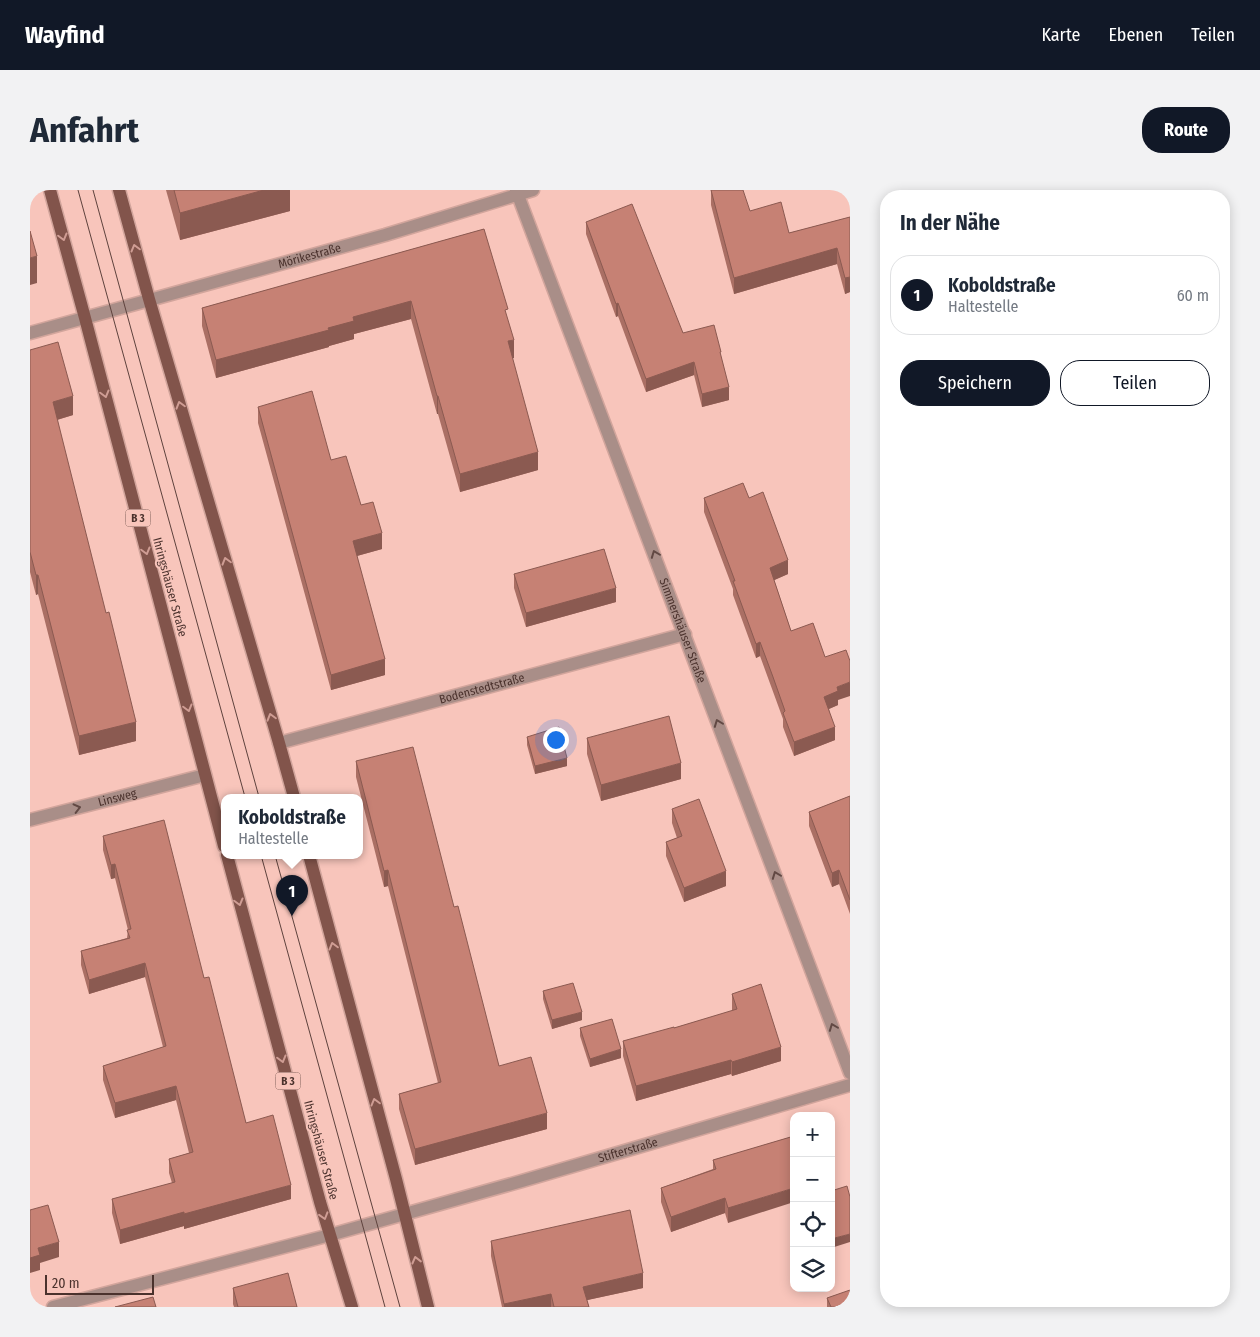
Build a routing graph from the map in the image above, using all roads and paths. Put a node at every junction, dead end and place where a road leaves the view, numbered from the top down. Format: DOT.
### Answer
graph roads {
  1 [pos="50,190"];
  2 [pos="119,190"];
  3 [pos="533,190"];
  4 [pos="517,192"];
  5 [pos="149,299"];
  6 [pos="85,318"];
  7 [pos="30,333"];
  8 [pos="685,634"];
  9 [pos="279,743"];
  10 [pos="205,775"];
  11 [pos="293,794"];
  12 [pos="30,820"];
  13 [pos="221,835"];
  14 [pos="228,859"];
  15 [pos="310,859"];
  16 [pos="850,1072"];
  17 [pos="850,1085"];
  18 [pos="405,1213"];
  19 [pos="330,1235"];
  20 [pos="53,1307"];
  21 [pos="352,1307"];
  22 [pos="428,1307"];
  1 -- 6 [label="main road, Ihringshäuser Straße / B 3, one-way"];
  5 -- 2 [label="main road, one-way"];
  3 -- 4 [label="street, Mörikestraße"];
  4 -- 5 [label="street, Mörikestraße"];
  8 -- 4 [label="street, Simmershäuser Straße, one-way"];
  5 -- 6 [label="street, Mörikestraße"];
  9 -- 5 [label="main road, one-way"];
  6 -- 7 [label="street, Mörikestraße"];
  6 -- 10 [label="main road, Ihringshäuser Straße / B 3, one-way"];
  8 -- 9 [label="street, Bodenstedtstraße"];
  16 -- 8 [label="street, Simmershäuser Straße, one-way"];
  9 -- 11 [label="main road"];
  12 -- 10 [label="street, Linsweg, one-way"];
  10 -- 13 [label="main road, Ihringshäuser Straße / B 3"];
  14 -- 19 [label="main road, Ihringshäuser Straße / B 3, one-way"];
  18 -- 15 [label="main road, one-way"];
  17 -- 18 [label="street, Stifterstraße"];
  18 -- 19 [label="street, Stifterstraße"];
  22 -- 18 [label="main road, one-way"];
  19 -- 20 [label="street, Stifterstraße"];
  19 -- 21 [label="main road, Ihringshäuser Straße / B 3"];
}
